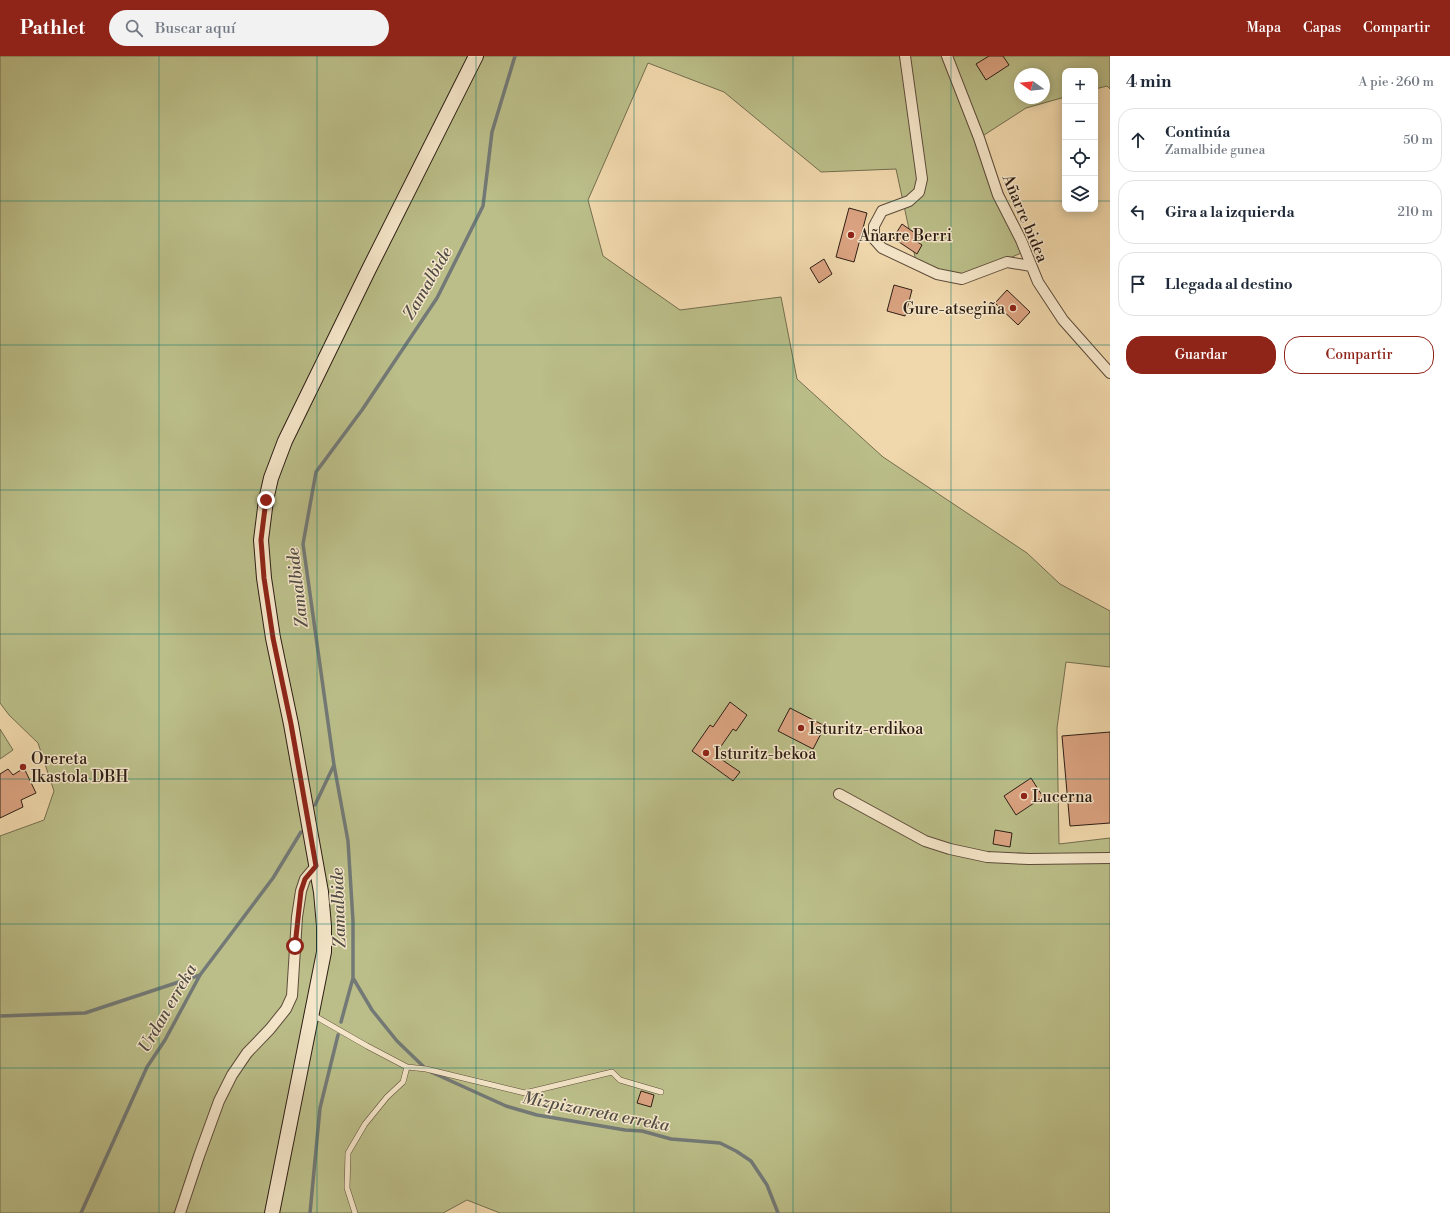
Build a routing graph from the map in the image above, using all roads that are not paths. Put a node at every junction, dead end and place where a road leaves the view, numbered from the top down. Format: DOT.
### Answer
graph roads {
  1 [pos="476,56"];
  2 [pos="905,56"];
  3 [pos="947,56"];
  4 [pos="1031,266"];
  5 [pos="1110,373"];
  6 [pos="839,794"];
  7 [pos="1110,858"];
  8 [pos="316,866"];
  9 [pos="312,1015"];
  10 [pos="407,1067"];
  11 [pos="661,1092"];
  12 [pos="180,1213"];
  13 [pos="272,1213"];
  14 [pos="355,1213"];
  1 -- 8 [label="main road"];
  2 -- 4 [label="street"];
  3 -- 4 [label="street, Añarre bidea"];
  4 -- 5 [label="street, Añarre bidea"];
  6 -- 7 [label="street"];
  8 -- 9 [label="main road"];
  8 -- 12 [label="street"];
  9 -- 10 [label="lane"];
  9 -- 13 [label="main road"];
  10 -- 11 [label="lane"];
  10 -- 14 [label="lane"];
}
